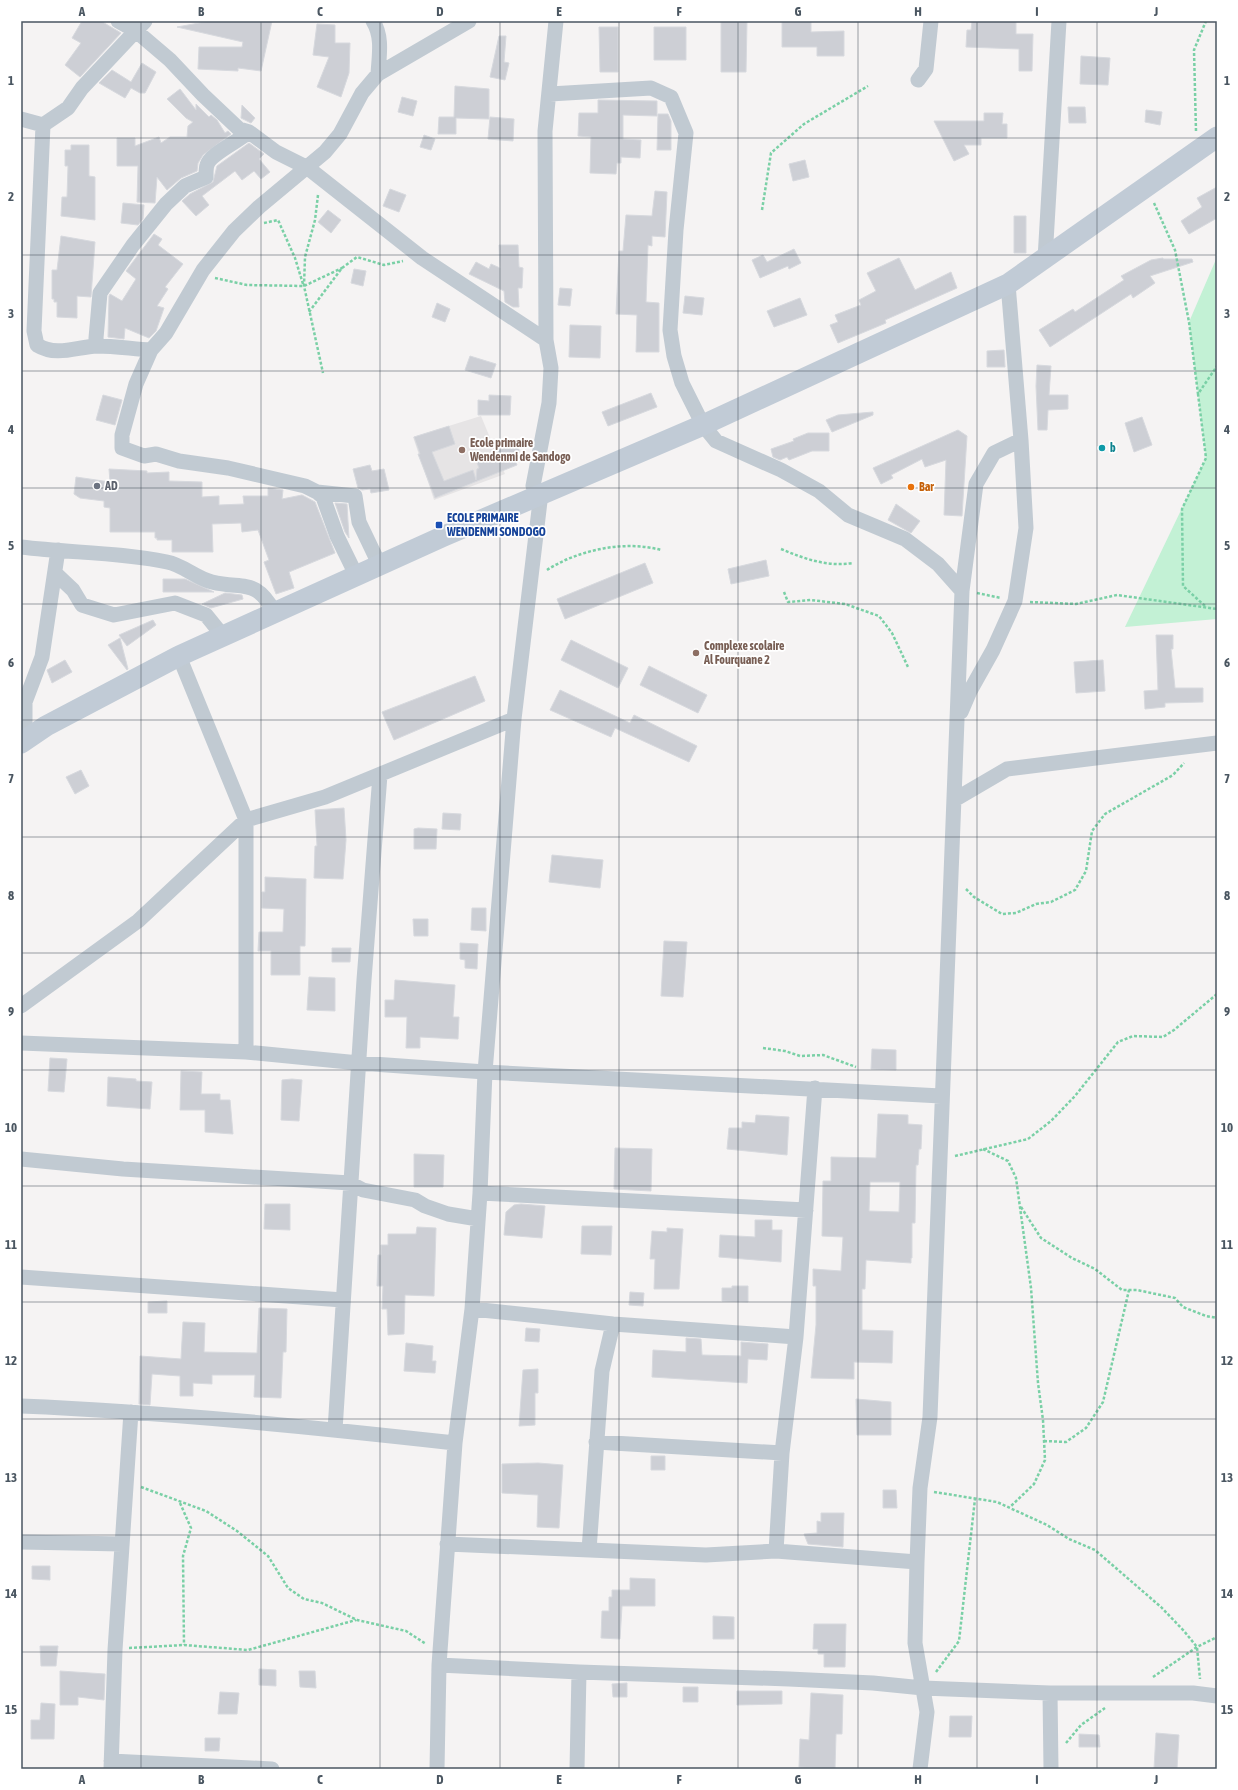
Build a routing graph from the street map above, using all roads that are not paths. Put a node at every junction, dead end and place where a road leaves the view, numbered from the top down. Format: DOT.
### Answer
graph roads {
  1 [pos="118,21"];
  2 [pos="373,21"];
  3 [pos="469,21"];
  4 [pos="556,21"];
  5 [pos="931,21"];
  6 [pos="1059,21"];
  7 [pos="141,26"];
  8 [pos="378,74"];
  9 [pos="918,80"];
  10 [pos="550,94"];
  11 [pos="21,119"];
  12 [pos="43,125"];
  13 [pos="249,132"];
  14 [pos="1217,137"];
  15 [pos="308,168"];
  16 [pos="1045,259"];
  17 [pos="1008,284"];
  18 [pos="546,340"];
  19 [pos="97,346"];
  20 [pos="151,350"];
  21 [pos="702,425"];
  22 [pos="1021,440"];
  23 [pos="317,492"];
  24 [pos="540,493"];
  25 [pos="21,547"];
  26 [pos="58,550"];
  27 [pos="380,566"];
  28 [pos="56,573"];
  29 [pos="357,577"];
  30 [pos="962,591"];
  31 [pos="276,613"];
  32 [pos="223,636"];
  33 [pos="180,656"];
  34 [pos="514,719"];
  35 [pos="958,720"];
  36 [pos="23,741"];
  37 [pos="1217,743"];
  38 [pos="380,775"];
  39 [pos="954,800"];
  40 [pos="246,820"];
  41 [pos="21,1006"];
  42 [pos="21,1043"];
  43 [pos="246,1052"];
  44 [pos="359,1063"];
  45 [pos="485,1072"];
  46 [pos="815,1088"];
  47 [pos="941,1096"];
  48 [pos="21,1160"];
  49 [pos="350,1183"];
  50 [pos="480,1192"];
  51 [pos="806,1210"];
  52 [pos="478,1219"];
  53 [pos="21,1277"];
  54 [pos="344,1300"];
  55 [pos="472,1309"];
  56 [pos="613,1324"];
  57 [pos="796,1337"];
  58 [pos="21,1406"];
  59 [pos="131,1412"];
  60 [pos="335,1430"];
  61 [pos="596,1442"];
  62 [pos="455,1443"];
  63 [pos="782,1453"];
  64 [pos="21,1542"];
  65 [pos="122,1544"];
  66 [pos="446,1544"];
  67 [pos="589,1550"];
  68 [pos="776,1551"];
  69 [pos="917,1562"];
  70 [pos="440,1658"];
  71 [pos="579,1672"];
  72 [pos="924,1688"];
  73 [pos="1050,1693"];
  74 [pos="1217,1696"];
  75 [pos="111,1765"];
  76 [pos="272,1769"];
  77 [pos="437,1769"];
  78 [pos="577,1769"];
  79 [pos="920,1769"];
  80 [pos="1051,1769"];
  1 -- 7 [label="street"];
  2 -- 8 [label="street"];
  3 -- 8 [label="street"];
  4 -- 10 [label="street"];
  5 -- 9 [label="street"];
  6 -- 16 [label="street"];
  7 -- 12 [label="street"];
  7 -- 13 [label="street"];
  8 -- 15 [label="street"];
  10 -- 18 [label="street"];
  10 -- 21 [label="street"];
  11 -- 12 [label="street"];
  12 -- 19 [label="street"];
  13 -- 15 [label="street"];
  13 -- 19 [label="street"];
  14 -- 16 [label="street"];
  15 -- 18 [label="street"];
  15 -- 20 [label="street"];
  16 -- 17 [label="street"];
  17 -- 21 [label="street"];
  17 -- 22 [label="street"];
  18 -- 24 [label="street"];
  19 -- 20 [label="street"];
  20 -- 23 [label="street"];
  21 -- 24 [label="street"];
  21 -- 30 [label="street"];
  22 -- 30 [label="street"];
  22 -- 35 [label="street"];
  23 -- 27 [label="street"];
  23 -- 29 [label="street"];
  24 -- 27 [label="street"];
  24 -- 34 [label="street"];
  25 -- 26 [label="street"];
  26 -- 28 [label="street"];
  26 -- 31 [label="street"];
  27 -- 29 [label="street"];
  28 -- 32 [label="street"];
  28 -- 36 [label="street"];
  29 -- 31 [label="street"];
  30 -- 35 [label="street"];
  31 -- 32 [label="street"];
  32 -- 33 [label="street"];
  33 -- 36 [label="street"];
  33 -- 40 [label="street"];
  34 -- 38 [label="street"];
  34 -- 45 [label="street"];
  35 -- 39 [label="street"];
  37 -- 39 [label="street"];
  38 -- 40 [label="street"];
  38 -- 44 [label="street"];
  39 -- 47 [label="street"];
  40 -- 41 [label="street"];
  40 -- 43 [label="street"];
  42 -- 43 [label="street"];
  43 -- 44 [label="street"];
  44 -- 45 [label="street"];
  44 -- 49 [label="street"];
  45 -- 46 [label="street"];
  45 -- 50 [label="street"];
  46 -- 47 [label="street"];
  46 -- 51 [label="street"];
  47 -- 69 [label="street"];
  48 -- 49 [label="street"];
  49 -- 52 [label="street"];
  49 -- 54 [label="street"];
  50 -- 51 [label="street"];
  50 -- 52 [label="street"];
  51 -- 57 [label="street"];
  52 -- 55 [label="street"];
  53 -- 54 [label="street"];
  54 -- 60 [label="street"];
  55 -- 56 [label="street"];
  55 -- 62 [label="street"];
  56 -- 57 [label="street"];
  56 -- 61 [label="street"];
  57 -- 63 [label="street"];
  58 -- 59 [label="street"];
  59 -- 60 [label="street"];
  59 -- 65 [label="street"];
  60 -- 62 [label="street"];
  61 -- 63 [label="street"];
  61 -- 67 [label="street"];
  62 -- 66 [label="street"];
  63 -- 68 [label="street"];
  64 -- 65 [label="street"];
  65 -- 75 [label="street"];
  66 -- 67 [label="street"];
  66 -- 70 [label="street"];
  67 -- 68 [label="street"];
  68 -- 69 [label="street"];
  69 -- 72 [label="street"];
  70 -- 71 [label="street"];
  70 -- 77 [label="street"];
  71 -- 72 [label="street"];
  71 -- 78 [label="street"];
  72 -- 73 [label="street"];
  72 -- 79 [label="street"];
  73 -- 74 [label="street"];
  73 -- 80 [label="street"];
  75 -- 76 [label="street"];
}
